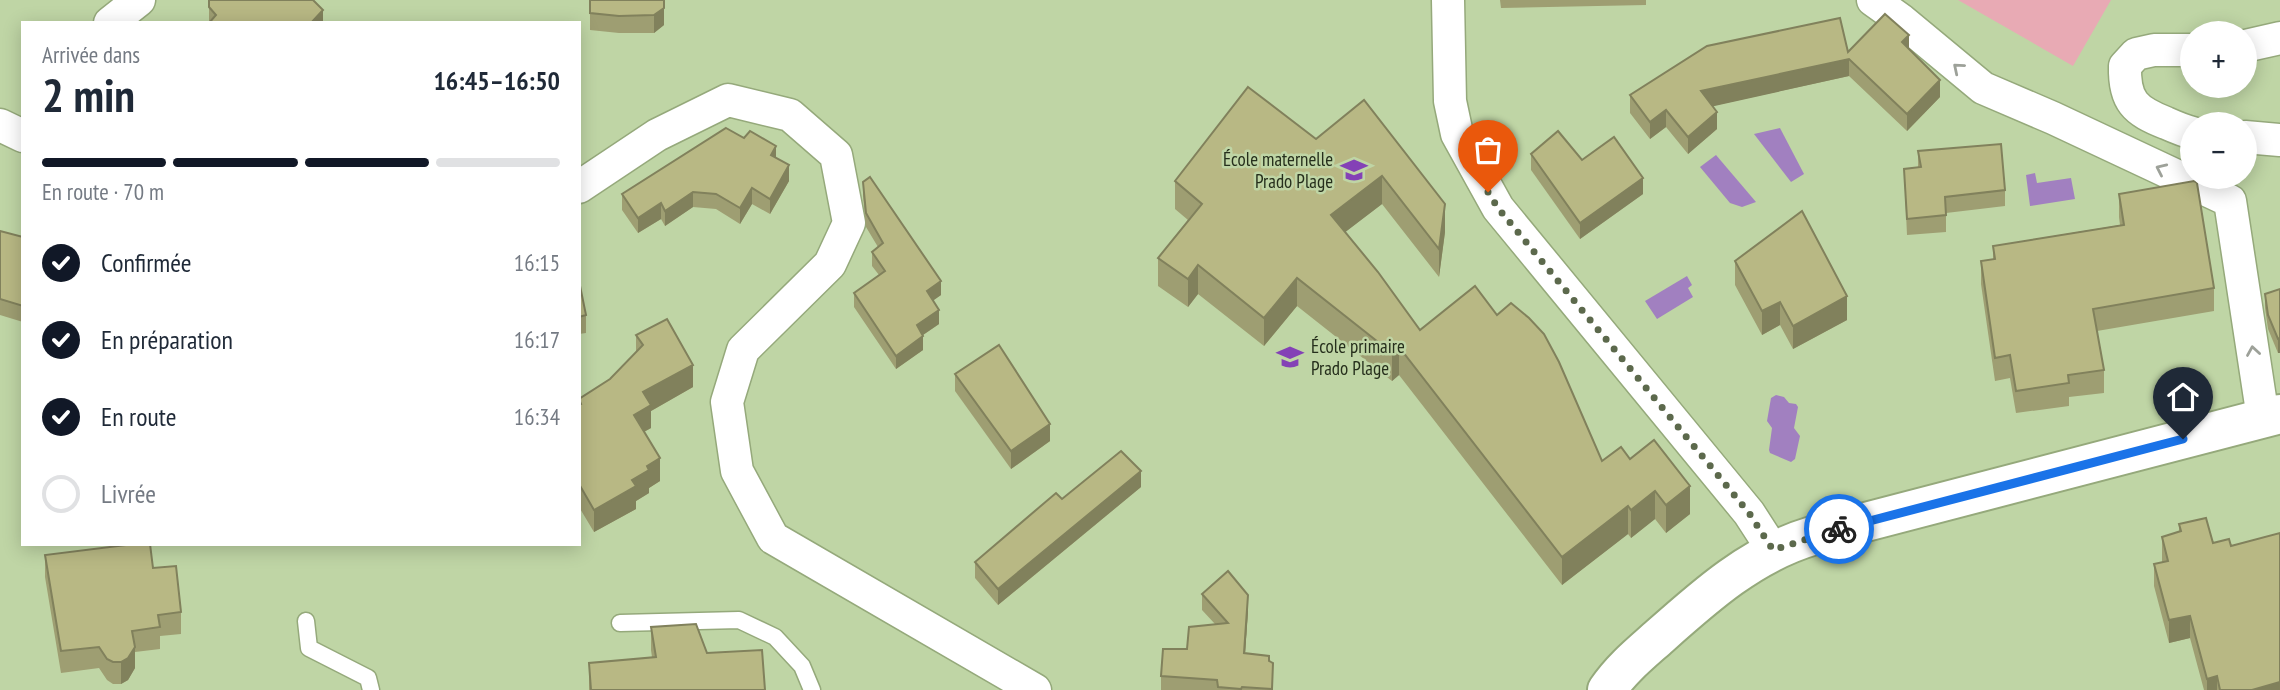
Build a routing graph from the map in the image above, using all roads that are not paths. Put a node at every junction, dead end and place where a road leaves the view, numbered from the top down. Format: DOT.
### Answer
graph roads {
  1 [pos="139,0"];
  2 [pos="1448,0"];
  3 [pos="1874,0"];
  4 [pos="113,21"];
  5 [pos="2280,38"];
  6 [pos="2257,43"];
  7 [pos="2180,51"];
  8 [pos="2180,128"];
  9 [pos="2257,138"];
  10 [pos="2280,140"];
  11 [pos="581,186"];
  12 [pos="2271,416"];
  13 [pos="1773,550"];
  14 [pos="306,621"];
  15 [pos="620,623"];
  16 [pos="372,690"];
  17 [pos="812,690"];
  18 [pos="1035,690"];
  19 [pos="1607,690"];
  1 -- 4 [label="street"];
  2 -- 13 [label="street"];
  12 -- 3 [label="street, one-way"];
  5 -- 6 [label="street"];
  7 -- 8 [label="street"];
  9 -- 10 [label="street"];
  11 -- 18 [label="street"];
  12 -- 13 [label="street"];
  13 -- 19 [label="street"];
  14 -- 16 [label="lane"];
  15 -- 17 [label="lane"];
}
